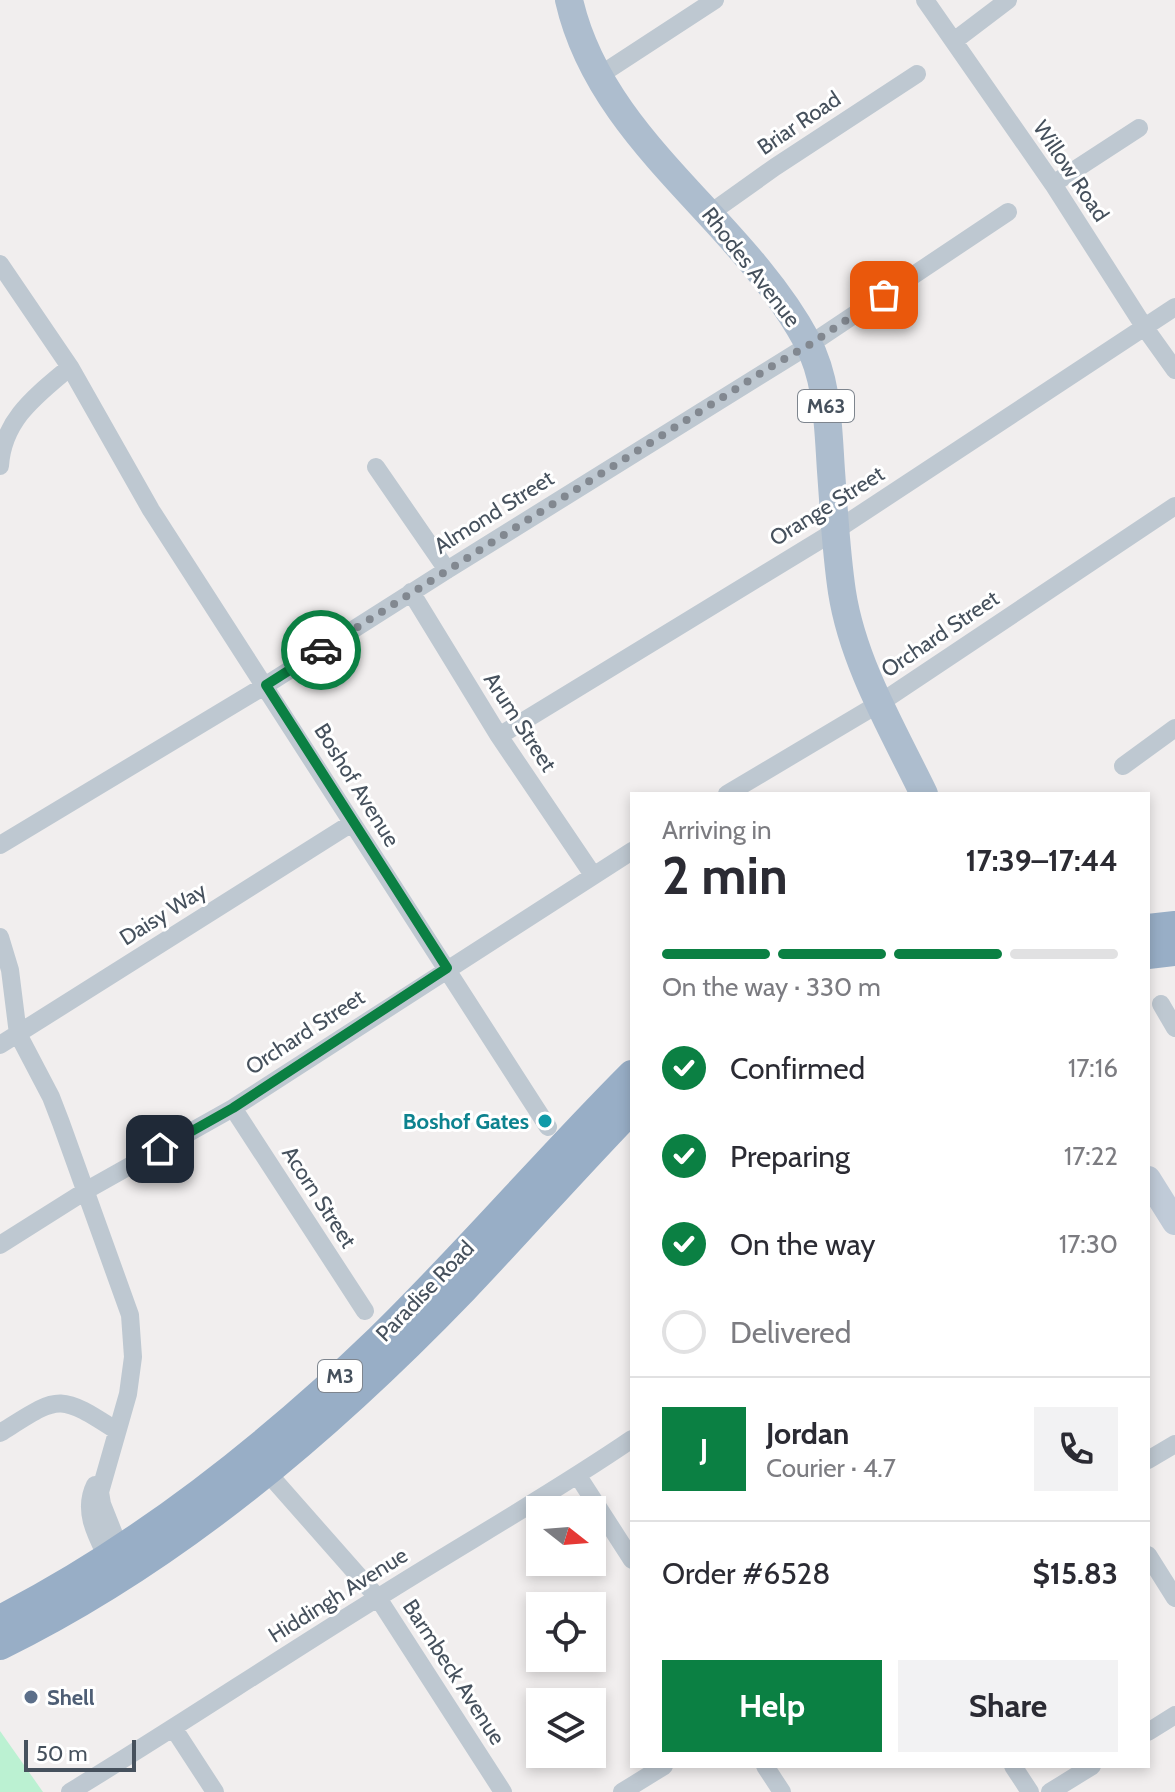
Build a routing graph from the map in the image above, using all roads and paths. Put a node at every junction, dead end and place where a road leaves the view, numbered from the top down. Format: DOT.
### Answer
graph roads {
  1 [pos="569,0"];
  2 [pos="715,0"];
  3 [pos="925,0"];
  4 [pos="1008,0"];
  5 [pos="954,41"];
  6 [pos="917,74"];
  7 [pos="597,77"];
  8 [pos="1139,128"];
  9 [pos="1053,184"];
  10 [pos="1008,212"];
  11 [pos="709,214"];
  12 [pos="0,264"];
  13 [pos="1175,307"];
  14 [pos="1145,328"];
  15 [pos="809,345"];
  16 [pos="70,367"];
  17 [pos="1175,370"];
  18 [pos="0,466"];
  19 [pos="376,467"];
  20 [pos="1175,506"];
  21 [pos="835,531"];
  22 [pos="447,570"];
  23 [pos="411,592"];
  24 [pos="266,685"];
  25 [pos="880,703"];
  26 [pos="1175,728"];
  27 [pos="499,736"];
  28 [pos="1123,766"];
  29 [pos="730,792"];
  30 [pos="923,792"];
  31 [pos="352,823"];
  32 [pos="0,845"];
  33 [pos="630,852"];
  34 [pos="593,875"];
  35 [pos="1175,926"];
  36 [pos="1150,929"];
  37 [pos="0,937"];
  38 [pos="1175,951"];
  39 [pos="1150,954"];
  40 [pos="447,968"];
  41 [pos="1161,1004"];
  42 [pos="1175,1028"];
  43 [pos="18,1034"];
  44 [pos="0,1045"];
  45 [pos="630,1077"];
  46 [pos="233,1108"];
  47 [pos="630,1110"];
  48 [pos="548,1127"];
  49 [pos="1150,1182"];
  50 [pos="87,1190"];
  51 [pos="1174,1217"];
  52 [pos="0,1245"];
  53 [pos="365,1311"];
  54 [pos="117,1431"];
  55 [pos="0,1433"];
  56 [pos="630,1440"];
  57 [pos="1175,1444"];
  58 [pos="1150,1459"];
  59 [pos="266,1471"];
  60 [pos="578,1476"];
  61 [pos="630,1557"];
  62 [pos="1150,1558"];
  63 [pos="118,1563"];
  64 [pos="378,1598"];
  65 [pos="1175,1598"];
  66 [pos="84,1599"];
  67 [pos="0,1620"];
  68 [pos="0,1645"];
  69 [pos="0,1664"];
  70 [pos="1175,1715"];
  71 [pos="174,1729"];
  72 [pos="1150,1731"];
  73 [pos="661,1768"];
  74 [pos="766,1768"];
  75 [pos="1014,1768"];
  76 [pos="1089,1768"];
  77 [pos="70,1792"];
  78 [pos="215,1792"];
  79 [pos="503,1792"];
  80 [pos="622,1792"];
  81 [pos="782,1792"];
  82 [pos="1030,1792"];
  83 [pos="1050,1792"];
  1 -- 7 [label="main road, Rhodes Avenue / M63"];
  2 -- 7 [label="street"];
  3 -- 5 [label="street, Willow Road"];
  4 -- 5 [label="street"];
  5 -- 9 [label="street, Willow Road"];
  6 -- 11 [label="street, Briar Road"];
  7 -- 11 [label="main road, Rhodes Avenue / M63"];
  8 -- 9 [label="street"];
  9 -- 14 [label="street, Willow Road"];
  10 -- 15 [label="street, Almond Street"];
  11 -- 15 [label="main road, Rhodes Avenue / M63"];
  12 -- 16 [label="street, Boshof Avenue"];
  13 -- 14 [label="street, Orange Street"];
  14 -- 17 [label="street, Willow Road"];
  14 -- 21 [label="street, Orange Street"];
  15 -- 21 [label="main road, Rhodes Avenue / M63"];
  15 -- 22 [label="street, Almond Street"];
  16 -- 18 [label="street"];
  16 -- 24 [label="street, Boshof Avenue"];
  19 -- 22 [label="street"];
  20 -- 25 [label="street, Orchard Street"];
  21 -- 25 [label="main road, Rhodes Avenue / M63"];
  21 -- 27 [label="street, Orange Street"];
  22 -- 23 [label="street, Almond Street"];
  23 -- 24 [label="street, Almond Street"];
  23 -- 27 [label="street, Arum Street"];
  24 -- 31 [label="street, Boshof Avenue"];
  24 -- 32 [label="street, Almond Street"];
  25 -- 29 [label="street, Orchard Street"];
  25 -- 30 [label="main road, Rhodes Avenue / M63"];
  26 -- 28 [label="street"];
  27 -- 34 [label="street, Arum Street"];
  31 -- 40 [label="street, Boshof Avenue"];
  31 -- 43 [label="street, Daisy Way"];
  33 -- 34 [label="street, Orchard Street"];
  34 -- 40 [label="street, Orchard Street"];
  35 -- 36 [label="highway"];
  37 -- 43 [label="street"];
  38 -- 39 [label="highway"];
  40 -- 46 [label="street, Orchard Street"];
  40 -- 48 [label="street, Boshof Avenue"];
  41 -- 42 [label="street"];
  43 -- 44 [label="street, Daisy Way"];
  43 -- 50 [label="street"];
  45 -- 63 [label="highway, Paradise Road / M3"];
  46 -- 50 [label="street, Orchard Street"];
  46 -- 53 [label="street, Acorn Street"];
  47 -- 59 [label="highway, Paradise Road / M3"];
  49 -- 51 [label="main road"];
  50 -- 52 [label="street, Orchard Street"];
  50 -- 54 [label="street"];
  54 -- 55 [label="street"];
  54 -- 63 [label="street"];
  56 -- 60 [label="street, Hiddingh Avenue"];
  57 -- 58 [label="street"];
  59 -- 63 [label="highway, Paradise Road / M3"];
  59 -- 64 [label="street, Barmbeck Avenue"];
  60 -- 61 [label="street"];
  60 -- 64 [label="street, Hiddingh Avenue"];
  62 -- 65 [label="street"];
  63 -- 66 [label="highway, Paradise Road / M3"];
  63 -- 67 [label="highway, Paradise Road / M3"];
  64 -- 71 [label="street, Hiddingh Avenue"];
  64 -- 79 [label="street, Barmbeck Avenue"];
  66 -- 68 [label="highway, Paradise Road / M3"];
  66 -- 69 [label="highway"];
  70 -- 72 [label="street"];
  71 -- 77 [label="street, Hiddingh Avenue"];
  71 -- 78 [label="street"];
  73 -- 80 [label="street"];
  74 -- 81 [label="street"];
  75 -- 82 [label="street"];
  76 -- 83 [label="street"];
}
